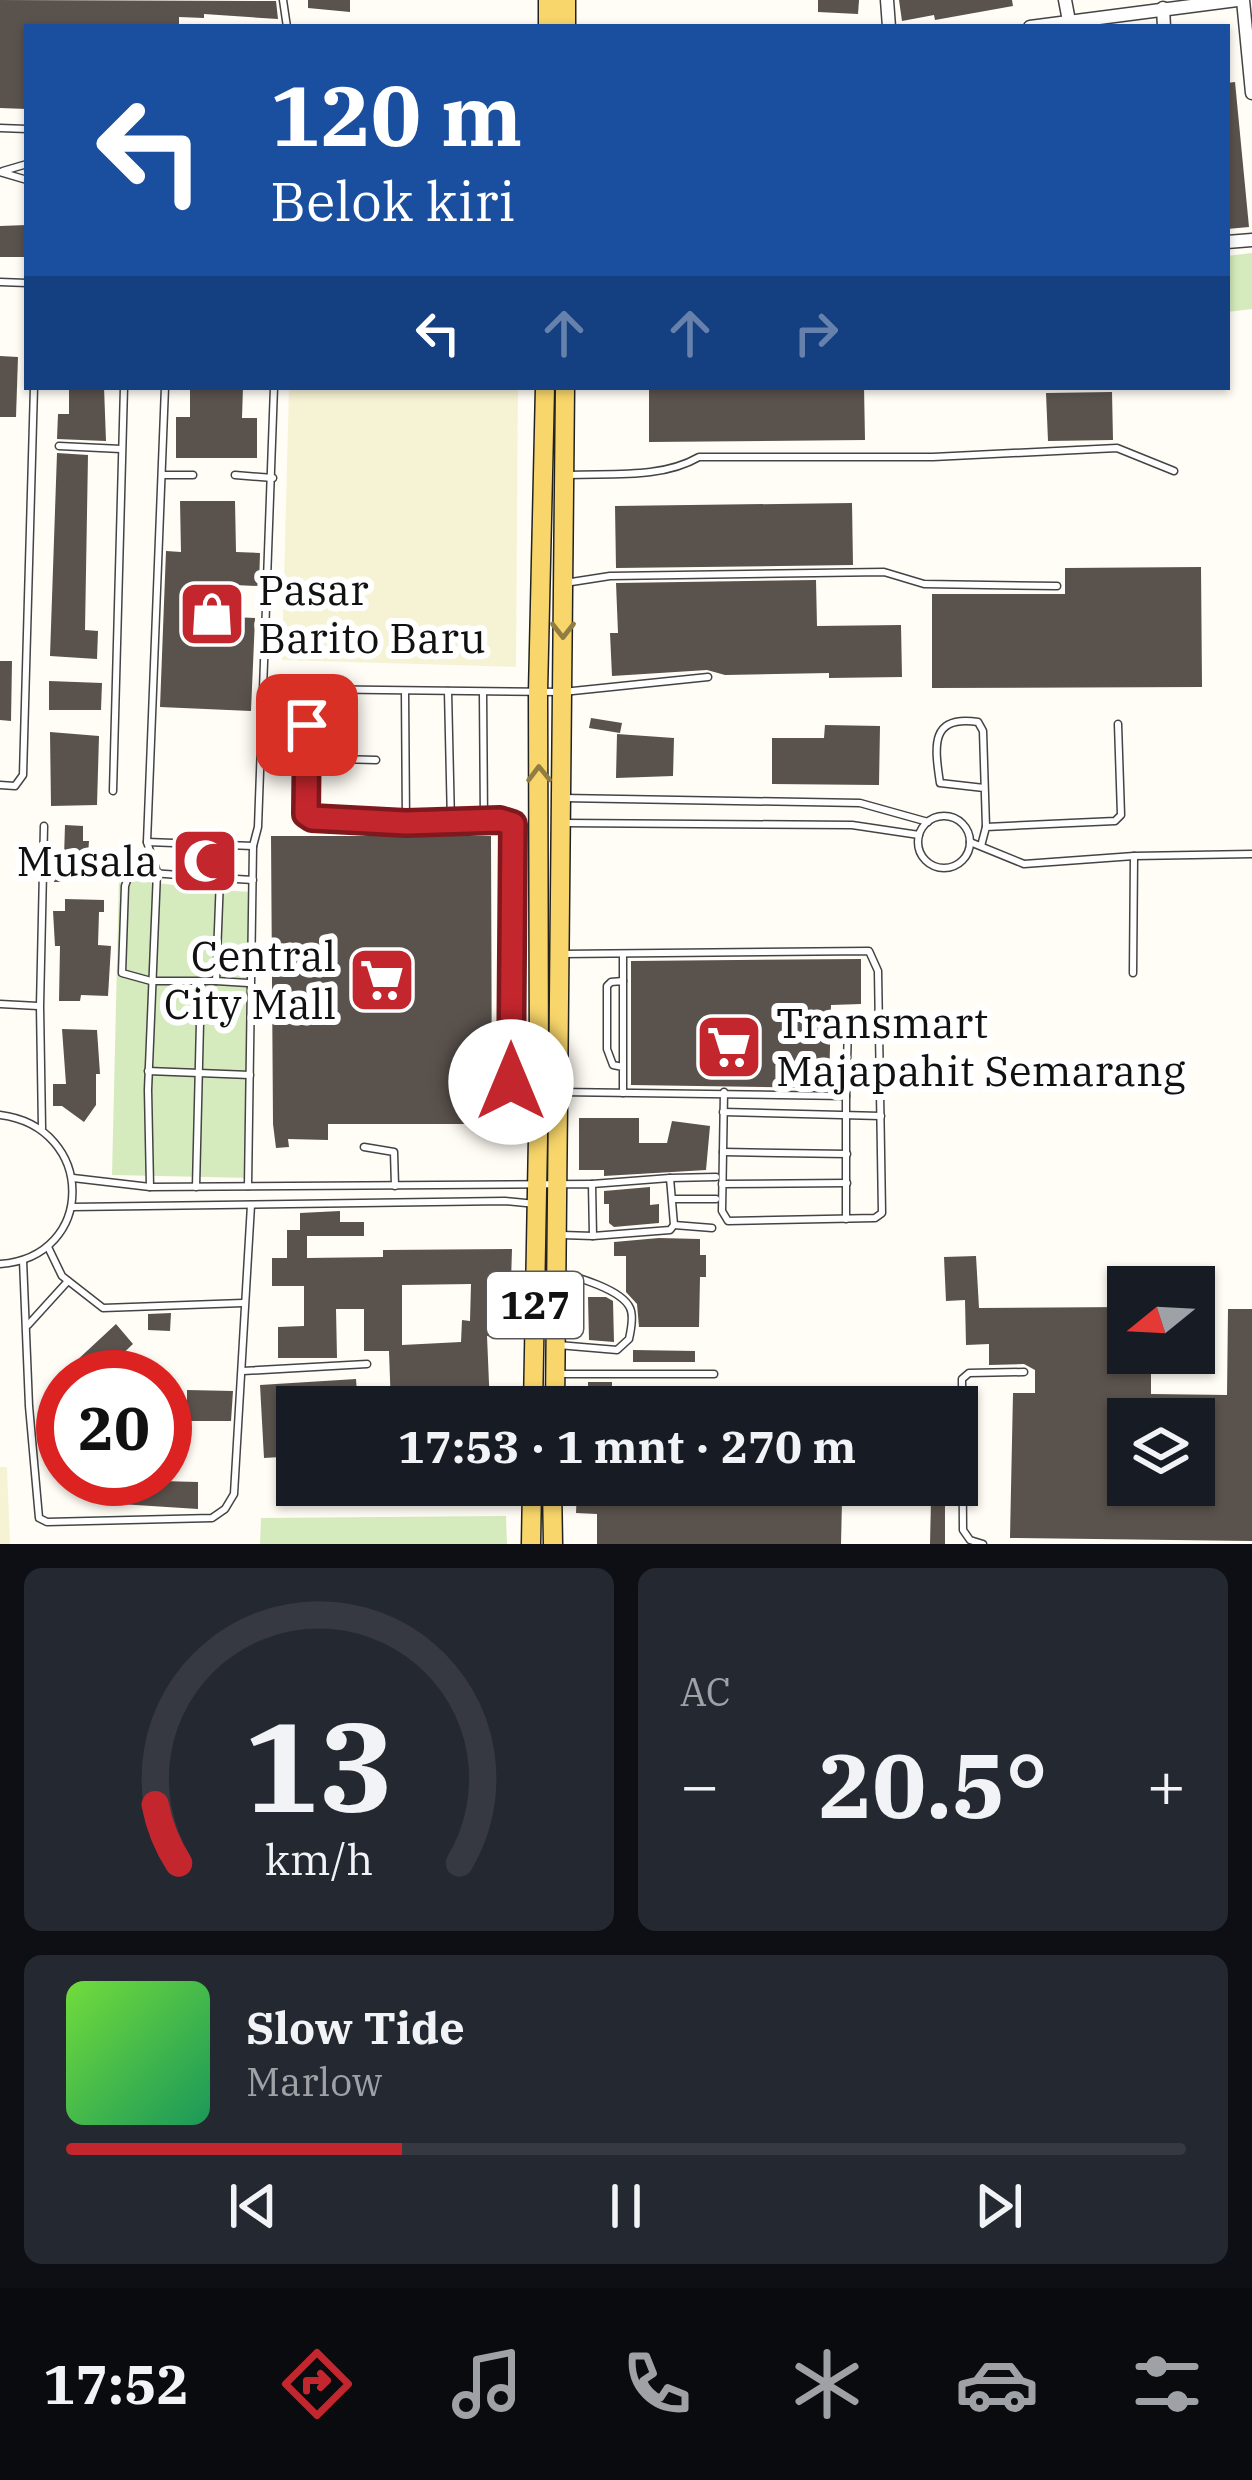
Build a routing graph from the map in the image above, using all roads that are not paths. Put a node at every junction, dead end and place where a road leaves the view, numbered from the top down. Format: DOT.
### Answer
graph roads {
  1 [pos="1065,0"];
  2 [pos="1240,0"];
  3 [pos="1162,8"];
  4 [pos="1078,22"];
  5 [pos="1164,24"];
  6 [pos="1252,93"];
  7 [pos="34,390"];
  8 [pos="124,390"];
  9 [pos="165,390"];
  10 [pos="274,390"];
  11 [pos="545,390"];
  12 [pos="565,390"];
  13 [pos="59,446"];
  14 [pos="122,449"];
  15 [pos="1174,471"];
  16 [pos="164,475"];
  17 [pos="194,475"];
  18 [pos="564,475"];
  19 [pos="235,476"];
  20 [pos="273,478"];
  21 [pos="563,584"];
  22 [pos="1057,586"];
  23 [pos="708,677"];
  24 [pos="297,688"];
  25 [pos="308,689"];
  26 [pos="405,691"];
  27 [pos="448,691"];
  28 [pos="483,691"];
  29 [pos="538,692"];
  30 [pos="562,692"];
  31 [pos="1118,724"];
  32 [pos="338,759"];
  33 [pos="376,760"];
  34 [pos="0,785"];
  35 [pos="984,788"];
  36 [pos="113,791"];
  37 [pos="559,798"];
  38 [pos="484,821"];
  39 [pos="928,821"];
  40 [pos="406,823"];
  41 [pos="451,823"];
  42 [pos="559,824"];
  43 [pos="44,826"];
  44 [pos="986,826"];
  45 [pos="920,835"];
  46 [pos="147,842"];
  47 [pos="970,842"];
  48 [pos="221,844"];
  49 [pos="254,846"];
  50 [pos="981,846"];
  51 [pos="1252,854"];
  52 [pos="1134,856"];
  53 [pos="157,872"];
  54 [pos="220,878"];
  55 [pos="253,880"];
  56 [pos="557,954"];
  57 [pos="623,954"];
  58 [pos="1133,973"];
  59 [pos="151,981"];
  60 [pos="201,981"];
  61 [pos="216,981"];
  62 [pos="623,981"];
  63 [pos="250,983"];
  64 [pos="0,1004"];
  65 [pos="40,1006"];
  66 [pos="878,1020"];
  67 [pos="623,1067"];
  68 [pos="148,1071"];
  69 [pos="200,1072"];
  70 [pos="250,1076"];
  71 [pos="556,1092"];
  72 [pos="724,1092"];
  73 [pos="623,1093"];
  74 [pos="846,1096"];
  75 [pos="538,1110"];
  76 [pos="723,1112"];
  77 [pos="0,1115"];
  78 [pos="847,1115"];
  79 [pos="881,1116"];
  80 [pos="42,1128"];
  81 [pos="364,1147"];
  82 [pos="722,1152"];
  83 [pos="847,1154"];
  84 [pos="73,1178"];
  85 [pos="670,1178"];
  86 [pos="719,1180"];
  87 [pos="847,1183"];
  88 [pos="592,1184"];
  89 [pos="248,1186"];
  90 [pos="394,1186"];
  91 [pos="150,1187"];
  92 [pos="196,1187"];
  93 [pos="545,1195"];
  94 [pos="674,1199"];
  95 [pos="716,1199"];
  96 [pos="251,1205"];
  97 [pos="72,1207"];
  98 [pos="846,1219"];
  99 [pos="674,1225"];
  100 [pos="712,1228"];
  101 [pos="554,1235"];
  102 [pos="592,1236"];
  103 [pos="48,1246"];
  104 [pos="23,1260"];
  105 [pos="0,1264"];
  106 [pos="554,1274"];
  107 [pos="68,1281"];
  108 [pos="243,1303"];
  109 [pos="28,1325"];
  110 [pos="555,1345"];
  111 [pos="367,1364"];
  112 [pos="243,1371"];
  113 [pos="1024,1372"];
  114 [pos="556,1374"];
  115 [pos="714,1374"];
  116 [pos="534,1386"];
  117 [pos="556,1386"];
  118 [pos="962,1386"];
  119 [pos="532,1506"];
  120 [pos="552,1506"];
  121 [pos="961,1506"];
  122 [pos="531,1544"];
  123 [pos="553,1544"];
  124 [pos="983,1544"];
  1 -- 4 [label="street"];
  2 -- 3 [label="street"];
  2 -- 6 [label="street"];
  3 -- 4 [label="street"];
  3 -- 5 [label="street"];
  7 -- 34 [label="lane"];
  8 -- 14 [label="lane"];
  9 -- 16 [label="lane"];
  10 -- 20 [label="lane"];
  11 -- 29 [label="main road, 127"];
  12 -- 18 [label="main road, 127"];
  13 -- 14 [label="lane"];
  14 -- 36 [label="lane"];
  15 -- 18 [label="lane"];
  16 -- 17 [label="lane"];
  16 -- 46 [label="lane"];
  18 -- 21 [label="main road, 127"];
  19 -- 20 [label="lane"];
  20 -- 49 [label="lane"];
  21 -- 22 [label="lane"];
  21 -- 30 [label="main road, 127, one-way"];
  23 -- 30 [label="lane"];
  24 -- 25 [label="lane"];
  25 -- 26 [label="lane"];
  25 -- 40 [label="lane"];
  26 -- 27 [label="lane"];
  26 -- 40 [label="lane"];
  27 -- 28 [label="lane"];
  27 -- 41 [label="lane"];
  28 -- 29 [label="lane"];
  28 -- 38 [label="lane"];
  29 -- 30 [label="lane"];
  75 -- 29 [label="main road, 127, one-way"];
  30 -- 37 [label="main road, 127"];
  31 -- 44 [label="lane"];
  32 -- 33 [label="lane"];
  35 -- 35 [label="lane"];
  35 -- 44 [label="lane"];
  37 -- 39 [label="lane"];
  37 -- 42 [label="main road, 127"];
  38 -- 41 [label="lane"];
  38 -- 75 [label="lane"];
  39 -- 45 [label="lane"];
  39 -- 47 [label="lane"];
  40 -- 41 [label="lane"];
  42 -- 45 [label="lane"];
  42 -- 56 [label="main road, 127"];
  43 -- 65 [label="lane"];
  44 -- 50 [label="lane"];
  45 -- 47 [label="lane"];
  46 -- 48 [label="lane"];
  46 -- 53 [label="lane"];
  47 -- 50 [label="lane"];
  48 -- 49 [label="lane"];
  48 -- 54 [label="lane"];
  49 -- 55 [label="lane"];
  50 -- 52 [label="lane"];
  51 -- 52 [label="lane"];
  52 -- 58 [label="lane"];
  53 -- 54 [label="lane"];
  53 -- 59 [label="lane"];
  53 -- 59 [label="lane"];
  54 -- 55 [label="lane"];
  54 -- 61 [label="lane"];
  55 -- 63 [label="lane"];
  56 -- 57 [label="lane"];
  56 -- 71 [label="main road, 127"];
  57 -- 62 [label="lane"];
  57 -- 66 [label="lane"];
  59 -- 60 [label="lane"];
  59 -- 68 [label="lane"];
  60 -- 61 [label="lane"];
  60 -- 69 [label="lane"];
  61 -- 63 [label="lane"];
  62 -- 67 [label="lane"];
  62 -- 67 [label="lane"];
  63 -- 70 [label="lane"];
  64 -- 65 [label="lane"];
  65 -- 80 [label="lane"];
  66 -- 74 [label="lane"];
  66 -- 79 [label="lane"];
  67 -- 73 [label="lane"];
  68 -- 69 [label="lane"];
  68 -- 91 [label="lane"];
  69 -- 70 [label="lane"];
  69 -- 92 [label="lane"];
  70 -- 89 [label="lane"];
  71 -- 73 [label="lane"];
  71 -- 93 [label="main road, 127"];
  72 -- 73 [label="lane"];
  72 -- 74 [label="lane"];
  72 -- 76 [label="lane"];
  74 -- 78 [label="lane"];
  75 -- 93 [label="main road, 127"];
  76 -- 78 [label="lane"];
  76 -- 82 [label="lane"];
  77 -- 80 [label="lane"];
  78 -- 79 [label="lane"];
  78 -- 83 [label="lane"];
  79 -- 98 [label="lane"];
  80 -- 84 [label="lane"];
  81 -- 90 [label="lane"];
  82 -- 83 [label="lane"];
  82 -- 86 [label="lane"];
  83 -- 87 [label="lane"];
  84 -- 91 [label="lane"];
  84 -- 97 [label="lane"];
  85 -- 86 [label="lane"];
  85 -- 88 [label="lane"];
  85 -- 94 [label="lane"];
  86 -- 87 [label="lane"];
  86 -- 98 [label="lane"];
  87 -- 98 [label="lane"];
  88 -- 93 [label="lane"];
  88 -- 102 [label="lane"];
  89 -- 90 [label="lane"];
  89 -- 92 [label="lane"];
  90 -- 93 [label="lane"];
  91 -- 92 [label="lane"];
  93 -- 96 [label="lane"];
  93 -- 101 [label="main road, 127"];
  93 -- 116 [label="main road, 127"];
  94 -- 95 [label="lane"];
  94 -- 99 [label="lane"];
  96 -- 97 [label="lane"];
  96 -- 108 [label="lane"];
  97 -- 103 [label="lane"];
  99 -- 100 [label="lane"];
  99 -- 102 [label="lane"];
  101 -- 102 [label="lane"];
  101 -- 106 [label="main road, 127"];
  103 -- 104 [label="lane"];
  103 -- 107 [label="lane"];
  104 -- 105 [label="lane"];
  104 -- 109 [label="lane"];
  106 -- 110 [label="main road, 127"];
  106 -- 110 [label="lane"];
  107 -- 108 [label="lane"];
  107 -- 109 [label="lane"];
  108 -- 112 [label="lane"];
  109 -- 112 [label="lane"];
  110 -- 114 [label="main road, 127"];
  111 -- 112 [label="lane"];
  113 -- 118 [label="lane"];
  114 -- 115 [label="lane"];
  114 -- 117 [label="main road, 127"];
  119 -- 122 [label="main road"];
  120 -- 123 [label="main road"];
  121 -- 124 [label="lane"];
}
